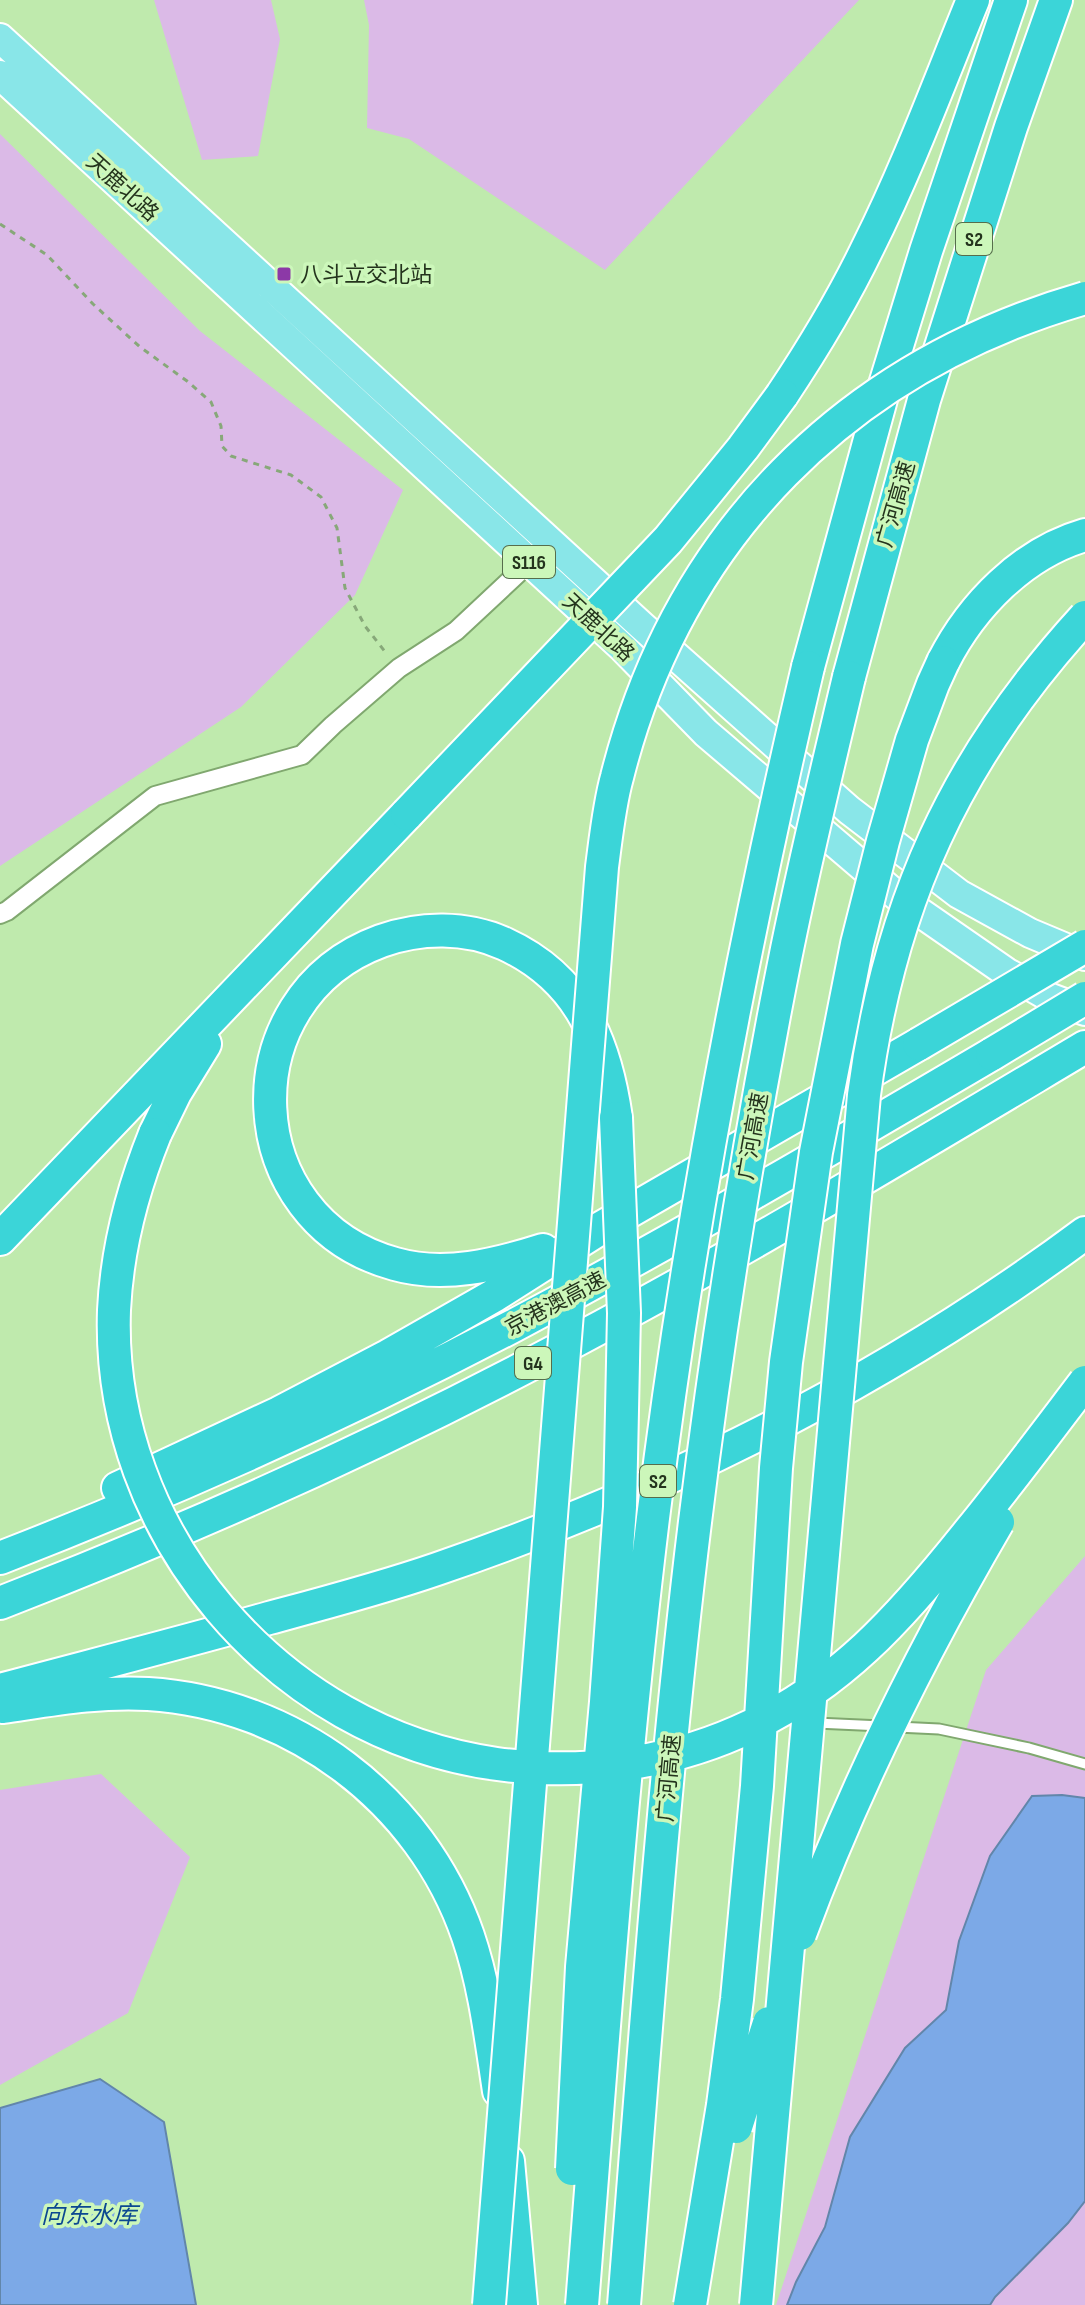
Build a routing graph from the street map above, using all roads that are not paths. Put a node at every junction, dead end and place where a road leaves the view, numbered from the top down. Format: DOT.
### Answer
graph roads {
  1 [pos="973,0"];
  2 [pos="1011,0"];
  3 [pos="1056,0"];
  4 [pos="0,38"];
  5 [pos="0,75"];
  6 [pos="1085,298"];
  7 [pos="1085,535"];
  8 [pos="530,562"];
  9 [pos="1085,617"];
  10 [pos="642,626"];
  11 [pos="623,648"];
  12 [pos="730,703"];
  13 [pos="706,733"];
  14 [pos="0,914"];
  15 [pos="283,944"];
  16 [pos="1085,946"];
  17 [pos="1085,956"];
  18 [pos="1085,998"];
  19 [pos="1085,1011"];
  20 [pos="1085,1047"];
  21 [pos="599,1229"];
  22 [pos="1085,1233"];
  23 [pos="0,1239"];
  24 [pos="1085,1384"];
  25 [pos="0,1537"];
  26 [pos="0,1558"];
  27 [pos="0,1603"];
  28 [pos="0,1690"];
  29 [pos="0,1708"];
  30 [pos="816,1723"];
  31 [pos="1085,1764"];
  32 [pos="489,2305"];
  33 [pos="521,2305"];
  34 [pos="569,2305"];
  35 [pos="582,2305"];
  36 [pos="624,2305"];
  37 [pos="691,2305"];
  38 [pos="756,2305"];
  1 -- 15 [label="highway, bridge"];
  2 -- 35 [label="highway, 广河高速 / S2, bridge"];
  3 -- 36 [label="highway, 广河高速 / S2, bridge"];
  4 -- 10 [label="main road, 天鹿北路 / S116"];
  5 -- 8 [label="main road, 天鹿北路 / S116"];
  6 -- 32 [label="highway, bridge"];
  7 -- 37 [label="highway, bridge"];
  8 -- 11 [label="main road, 天鹿北路 / S116"];
  8 -- 14 [label="street"];
  9 -- 38 [label="highway, bridge"];
  10 -- 11 [label="main road"];
  10 -- 12 [label="main road, 天鹿北路 / S116"];
  11 -- 13 [label="main road, 天鹿北路 / S116"];
  12 -- 13 [label="main road"];
  12 -- 17 [label="main road, 天鹿北路 / S116"];
  13 -- 19 [label="main road, 天鹿北路 / S116"];
  15 -- 23 [label="highway"];
  15 -- 24 [label="highway, bridge"];
  16 -- 21 [label="highway, bridge"];
  18 -- 26 [label="highway, 京港澳高速 / G4, bridge"];
  20 -- 27 [label="highway, 京港澳高速 / G4"];
  21 -- 25 [label="highway"];
  21 -- 34 [label="highway, bridge"];
  22 -- 28 [label="highway"];
  24 -- 37 [label="highway, bridge"];
  29 -- 33 [label="highway, bridge"];
  30 -- 31 [label="lane"];
}
